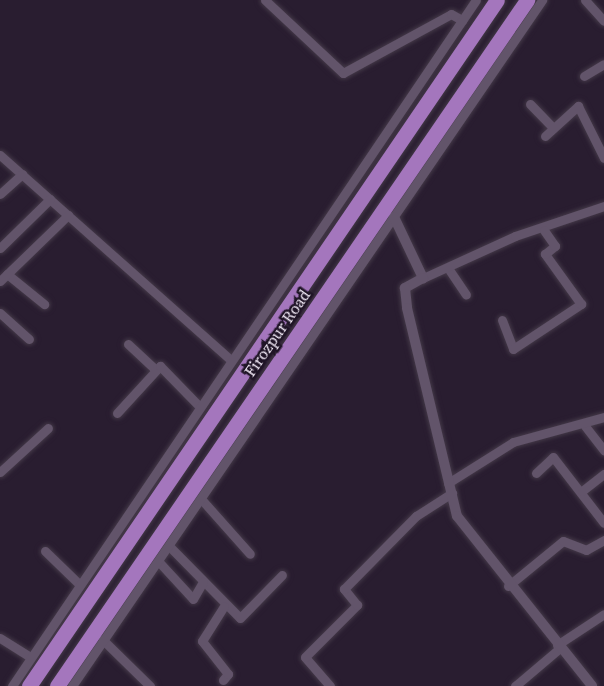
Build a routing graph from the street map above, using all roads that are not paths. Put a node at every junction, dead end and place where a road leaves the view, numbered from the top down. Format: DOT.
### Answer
graph roads {
  1 [pos="265,0"];
  2 [pos="476,0"];
  3 [pos="497,0"];
  4 [pos="527,0"];
  5 [pos="542,0"];
  6 [pos="585,0"];
  7 [pos="462,20"];
  8 [pos="604,21"];
  9 [pos="604,64"];
  10 [pos="584,76"];
  11 [pos="462,103"];
  12 [pos="530,104"];
  13 [pos="553,128"];
  14 [pos="545,136"];
  15 [pos="0,154"];
  16 [pos="604,158"];
  17 [pos="22,174"];
  18 [pos="0,194"];
  19 [pos="50,199"];
  20 [pos="604,206"];
  21 [pos="68,215"];
  22 [pos="394,218"];
  23 [pos="544,230"];
  24 [pos="0,248"];
  25 [pos="448,268"];
  26 [pos="3,277"];
  27 [pos="423,278"];
  28 [pos="466,295"];
  29 [pos="44,304"];
  30 [pos="0,313"];
  31 [pos="502,320"];
  32 [pos="29,339"];
  33 [pos="128,344"];
  34 [pos="230,359"];
  35 [pos="156,370"];
  36 [pos="198,405"];
  37 [pos="117,413"];
  38 [pos="604,417"];
  39 [pos="585,426"];
  40 [pos="48,428"];
  41 [pos="604,450"];
  42 [pos="223,456"];
  43 [pos="0,472"];
  44 [pos="536,473"];
  45 [pos="604,474"];
  46 [pos="450,488"];
  47 [pos="582,491"];
  48 [pos="202,500"];
  49 [pos="604,523"];
  50 [pos="604,540"];
  51 [pos="171,548"];
  52 [pos="45,551"];
  53 [pos="250,554"];
  54 [pos="159,562"];
  55 [pos="282,575"];
  56 [pos="203,582"];
  57 [pos="78,583"];
  58 [pos="508,586"];
  59 [pos="224,606"];
  60 [pos="604,614"];
  61 [pos="0,638"];
  62 [pos="104,640"];
  63 [pos="559,647"];
  64 [pos="51,653"];
  65 [pos="31,657"];
  66 [pos="74,680"];
  67 [pos="223,680"];
  68 [pos="520,684"];
  69 [pos="12,686"];
  70 [pos="29,686"];
  71 [pos="57,686"];
  72 [pos="150,686"];
  73 [pos="330,686"];
  74 [pos="592,686"];
  1 -- 7 [label="street"];
  2 -- 7 [label="street"];
  3 -- 64 [label="highway, Firozpur Road"];
  4 -- 11 [label="highway, Firozpur Road"];
  5 -- 11 [label="street"];
  6 -- 8 [label="street"];
  7 -- 34 [label="street"];
  9 -- 10 [label="street"];
  11 -- 22 [label="street"];
  11 -- 42 [label="highway, Firozpur Road"];
  12 -- 13 [label="street"];
  13 -- 14 [label="street"];
  13 -- 16 [label="street"];
  15 -- 17 [label="street"];
  17 -- 18 [label="street"];
  17 -- 19 [label="street"];
  19 -- 21 [label="street"];
  19 -- 24 [label="street"];
  20 -- 23 [label="street"];
  21 -- 26 [label="street"];
  21 -- 34 [label="street"];
  22 -- 27 [label="street"];
  22 -- 42 [label="street"];
  23 -- 25 [label="street"];
  23 -- 31 [label="street"];
  25 -- 27 [label="street"];
  25 -- 28 [label="street"];
  26 -- 29 [label="street"];
  27 -- 46 [label="street"];
  30 -- 32 [label="street"];
  33 -- 35 [label="street"];
  34 -- 36 [label="street"];
  35 -- 36 [label="street"];
  35 -- 37 [label="street"];
  36 -- 57 [label="street"];
  38 -- 39 [label="street"];
  39 -- 41 [label="street"];
  39 -- 46 [label="street"];
  40 -- 43 [label="street"];
  42 -- 48 [label="street"];
  42 -- 66 [label="highway, Firozpur Road"];
  44 -- 47 [label="street"];
  45 -- 47 [label="street"];
  46 -- 58 [label="street"];
  46 -- 73 [label="street"];
  47 -- 49 [label="street"];
  48 -- 51 [label="street"];
  48 -- 53 [label="street"];
  50 -- 58 [label="street"];
  51 -- 54 [label="street"];
  51 -- 56 [label="street"];
  52 -- 57 [label="street"];
  54 -- 56 [label="street"];
  54 -- 62 [label="street"];
  55 -- 59 [label="street"];
  56 -- 59 [label="street"];
  57 -- 65 [label="street"];
  58 -- 63 [label="street"];
  59 -- 67 [label="street"];
  60 -- 63 [label="street"];
  61 -- 65 [label="street"];
  62 -- 66 [label="street"];
  62 -- 72 [label="street"];
  63 -- 68 [label="street"];
  63 -- 74 [label="street"];
  64 -- 66 [label="highway"];
  64 -- 70 [label="highway, Firozpur Road"];
  65 -- 69 [label="street"];
  66 -- 71 [label="highway, Firozpur Road"];
}
